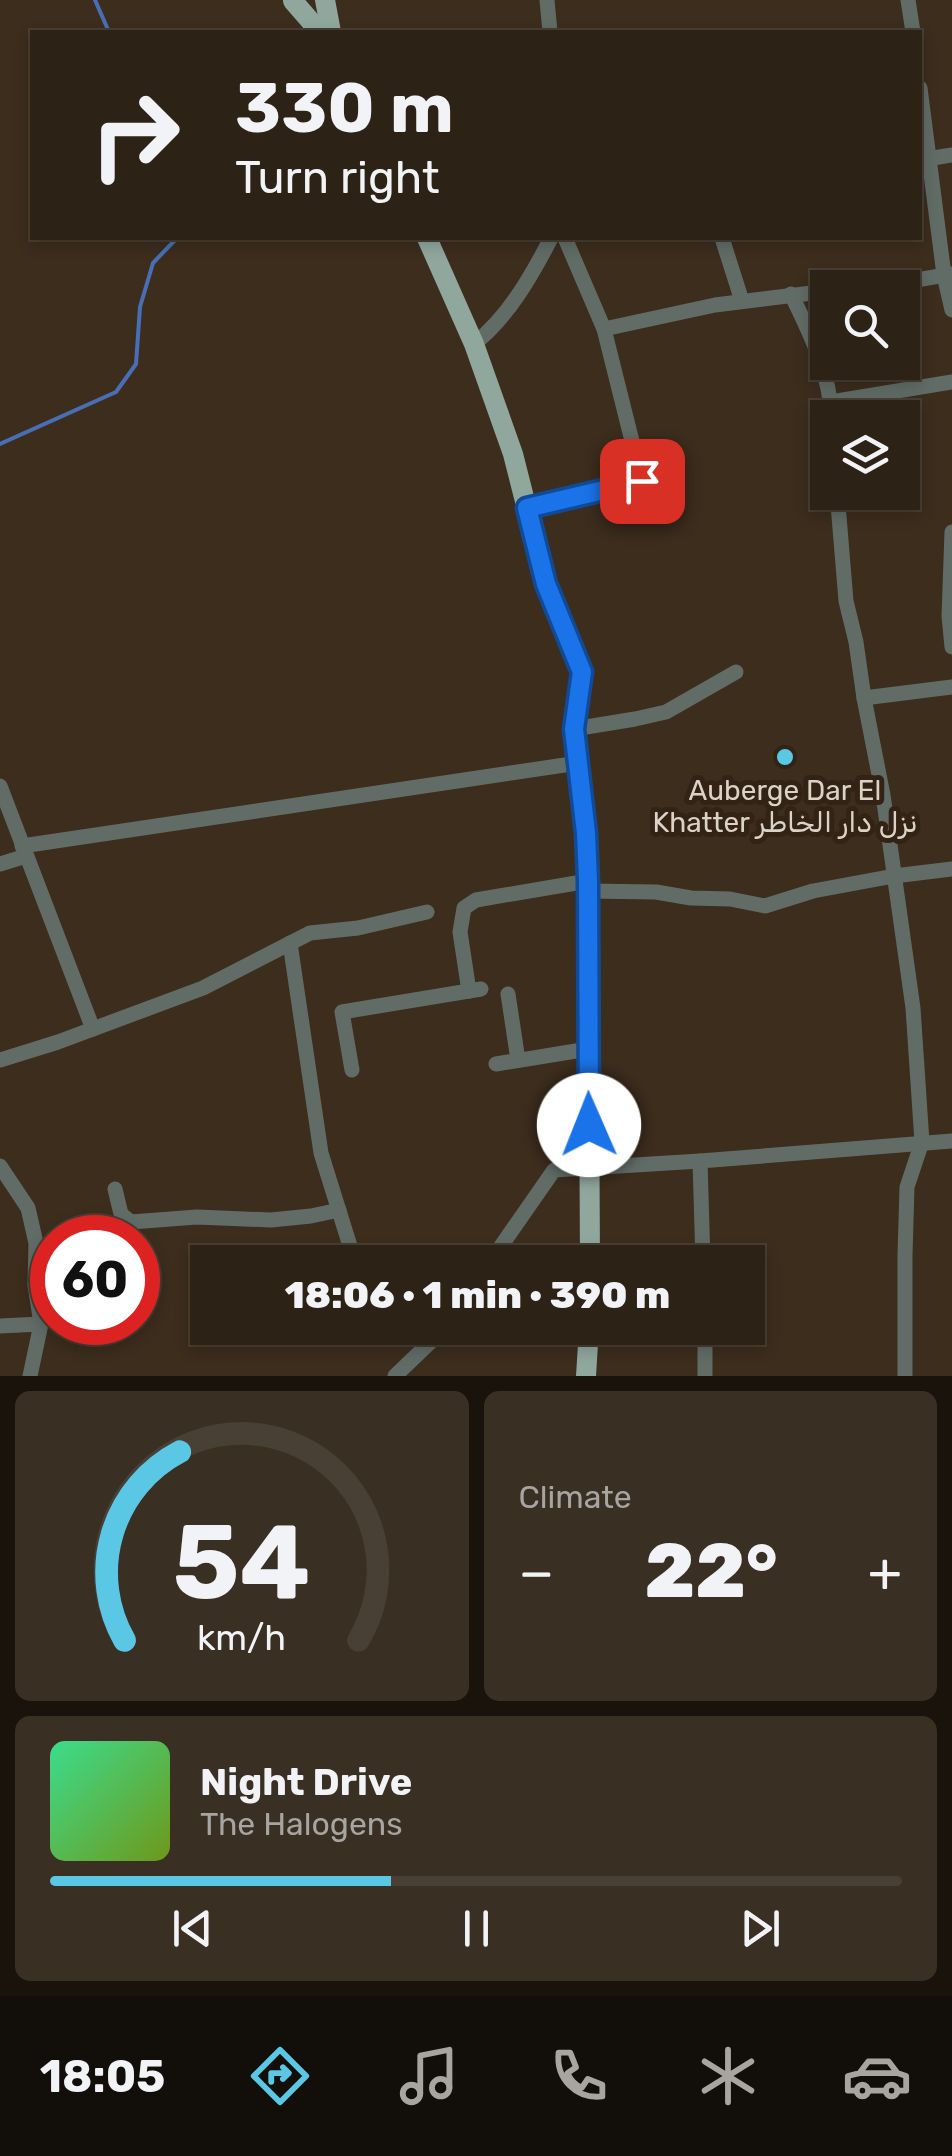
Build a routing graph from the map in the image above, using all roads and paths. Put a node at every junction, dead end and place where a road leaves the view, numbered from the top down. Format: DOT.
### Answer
graph roads {
  1 [pos="285,0"];
  2 [pos="296,0"];
  3 [pos="324,0"];
  4 [pos="547,0"];
  5 [pos="908,0"];
  6 [pos="318,30"];
  7 [pos="331,30"];
  8 [pos="550,30"];
  9 [pos="912,30"];
  10 [pos="922,116"];
  11 [pos="952,155"];
  12 [pos="925,159"];
  13 [pos="428,240"];
  14 [pos="550,240"];
  15 [pos="566,240"];
  16 [pos="723,240"];
  17 [pos="948,275"];
  18 [pos="920,280"];
  19 [pos="810,292"];
  20 [pos="791,294"];
  21 [pos="742,301"];
  22 [pos="952,310"];
  23 [pos="604,329"];
  24 [pos="474,344"];
  25 [pos="952,382"];
  26 [pos="829,400"];
  27 [pos="874,400"];
  28 [pos="527,508"];
  29 [pos="838,510"];
  30 [pos="952,532"];
  31 [pos="952,648"];
  32 [pos="736,672"];
  33 [pos="952,687"];
  34 [pos="864,698"];
  35 [pos="574,729"];
  36 [pos="578,763"];
  37 [pos="0,786"];
  38 [pos="24,851"];
  39 [pos="0,864"];
  40 [pos="952,869"];
  41 [pos="894,876"];
  42 [pos="588,886"];
  43 [pos="427,912"];
  44 [pos="290,943"];
  45 [pos="508,994"];
  46 [pos="93,1029"];
  47 [pos="588,1049"];
  48 [pos="0,1060"];
  49 [pos="518,1060"];
  50 [pos="496,1064"];
  51 [pos="352,1070"];
  52 [pos="952,1141"];
  53 [pos="922,1142"];
  54 [pos="700,1161"];
  55 [pos="0,1166"];
  56 [pos="590,1167"];
  57 [pos="115,1189"];
  58 [pos="339,1210"];
  59 [pos="30,1216"];
  60 [pos="350,1245"];
  61 [pos="502,1245"];
  62 [pos="590,1245"];
  63 [pos="702,1245"];
  64 [pos="30,1325"];
  65 [pos="0,1326"];
  66 [pos="37,1345"];
  67 [pos="427,1345"];
  68 [pos="588,1345"];
  69 [pos="705,1345"];
  70 [pos="30,1376"];
  71 [pos="395,1376"];
  72 [pos="586,1376"];
  73 [pos="706,1376"];
  74 [pos="906,1376"];
  1 -- 2 [label="main road"];
  2 -- 6 [label="main road"];
  3 -- 7 [label="main road"];
  4 -- 8 [label="street"];
  5 -- 9 [label="street"];
  10 -- 12 [label="street"];
  11 -- 12 [label="street"];
  12 -- 17 [label="street"];
  13 -- 24 [label="main road"];
  14 -- 24 [label="street"];
  15 -- 23 [label="street"];
  16 -- 21 [label="street"];
  17 -- 18 [label="street"];
  17 -- 22 [label="street"];
  19 -- 20 [label="street"];
  20 -- 21 [label="street"];
  20 -- 26 [label="street"];
  21 -- 23 [label="street"];
  23 -- 28 [label="street"];
  24 -- 28 [label="main road"];
  25 -- 27 [label="street"];
  28 -- 35 [label="main road"];
  29 -- 34 [label="street"];
  30 -- 31 [label="street"];
  32 -- 35 [label="street"];
  33 -- 34 [label="street"];
  34 -- 41 [label="street"];
  35 -- 36 [label="main road"];
  36 -- 38 [label="street"];
  36 -- 42 [label="main road"];
  37 -- 38 [label="street"];
  38 -- 39 [label="street"];
  38 -- 46 [label="street"];
  40 -- 41 [label="street"];
  41 -- 42 [label="street"];
  41 -- 53 [label="street"];
  42 -- 47 [label="main road"];
  42 -- 51 [label="street"];
  43 -- 44 [label="street"];
  44 -- 46 [label="street"];
  44 -- 58 [label="street"];
  45 -- 49 [label="street"];
  46 -- 48 [label="street"];
  47 -- 49 [label="street"];
  47 -- 56 [label="main road"];
  49 -- 50 [label="street"];
  52 -- 53 [label="street"];
  53 -- 54 [label="street"];
  53 -- 74 [label="street"];
  54 -- 56 [label="street"];
  54 -- 63 [label="street"];
  55 -- 59 [label="street"];
  56 -- 61 [label="street"];
  56 -- 62 [label="main road"];
  57 -- 58 [label="street"];
  58 -- 60 [label="street"];
  64 -- 65 [label="street"];
  66 -- 70 [label="street"];
  67 -- 71 [label="street"];
  68 -- 72 [label="main road"];
  69 -- 73 [label="street"];
}
